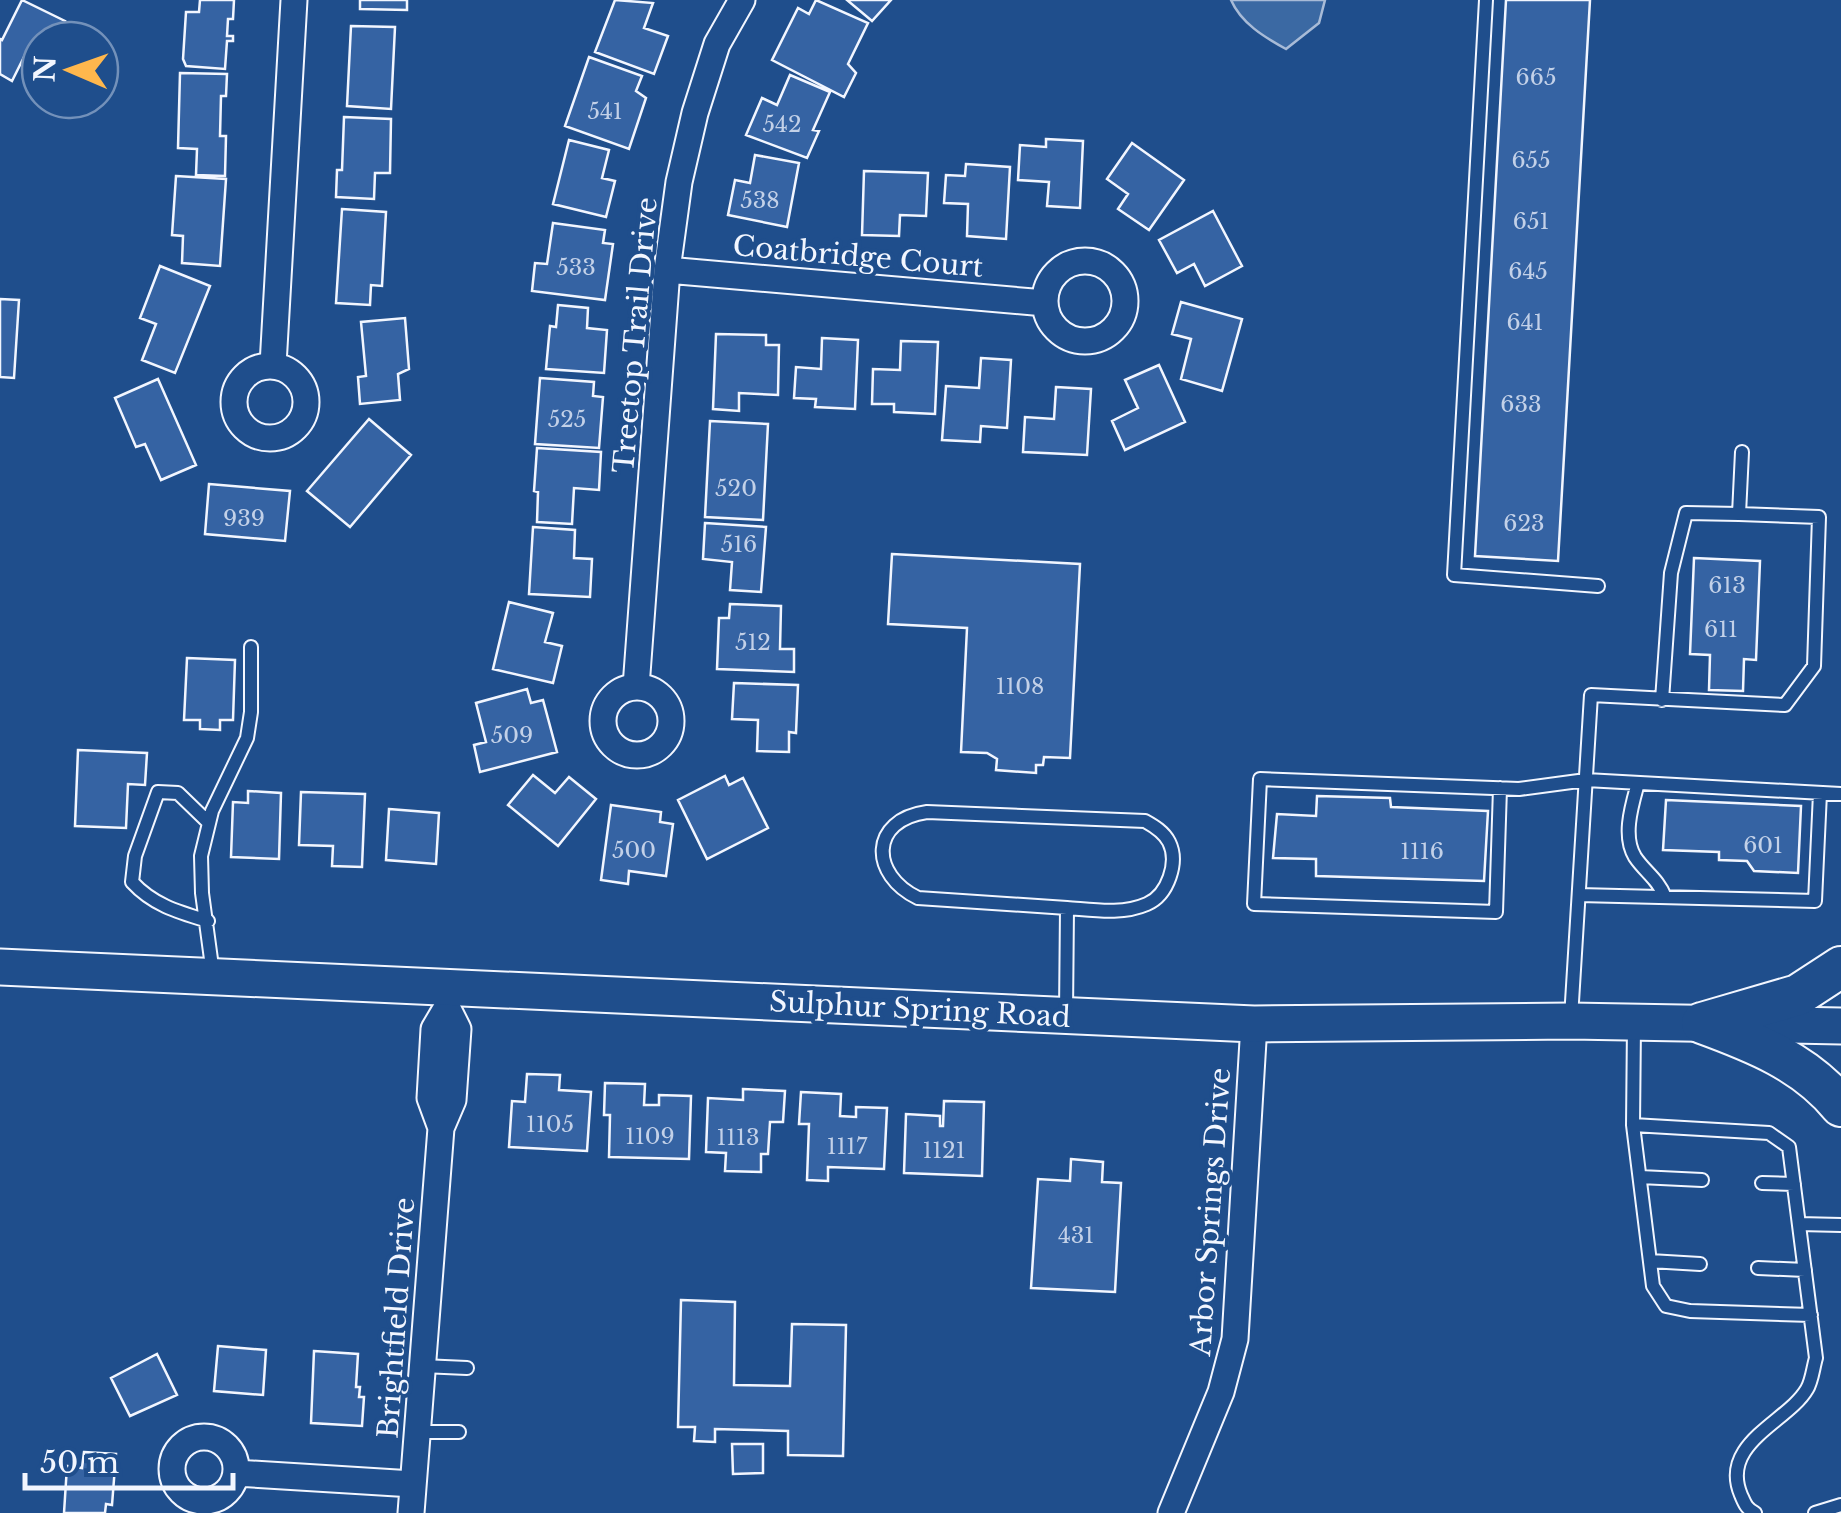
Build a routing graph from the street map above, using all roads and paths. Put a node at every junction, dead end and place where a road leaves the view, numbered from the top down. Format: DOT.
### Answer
graph roads {
  1 [pos="294,0"];
  2 [pos="742,0"];
  3 [pos="1486,0"];
  4 [pos="666,270"];
  5 [pos="1045,303"];
  6 [pos="273,365"];
  7 [pos="1742,452"];
  8 [pos="1739,514"];
  9 [pos="1598,586"];
  10 [pos="251,646"];
  11 [pos="636,687"];
  12 [pos="1662,700"];
  13 [pos="1586,780"];
  14 [pos="1638,783"];
  15 [pos="1500,788"];
  16 [pos="1820,794"];
  17 [pos="1841,794"];
  18 [pos="209,823"];
  19 [pos="1578,895"];
  20 [pos="1665,897"];
  21 [pos="1067,908"];
  22 [pos="208,921"];
  23 [pos="0,967"];
  24 [pos="1841,968"];
  25 [pos="214,976"];
  26 [pos="447,998"];
  27 [pos="1066,1016"];
  28 [pos="1570,1021"];
  29 [pos="1634,1022"];
  30 [pos="1702,1023"];
  31 [pos="1254,1024"];
  32 [pos="1841,1026"];
  33 [pos="1841,1106"];
  34 [pos="1633,1125"];
  35 [pos="1640,1178"];
  36 [pos="1702,1180"];
  37 [pos="1762,1183"];
  38 [pos="1794,1184"];
  39 [pos="1800,1224"];
  40 [pos="1841,1225"];
  41 [pos="1650,1261"];
  42 [pos="1700,1264"];
  43 [pos="1758,1268"];
  44 [pos="1805,1270"];
  45 [pos="1811,1316"];
  46 [pos="422,1366"];
  47 [pos="467,1368"];
  48 [pos="417,1432"];
  49 [pos="459,1432"];
  50 [pos="236,1473"];
  51 [pos="413,1484"];
  52 [pos="1841,1505"];
  53 [pos="412,1513"];
  54 [pos="1170,1513"];
  55 [pos="1755,1513"];
  56 [pos="1815,1513"];
  1 -- 6 [label="street"];
  2 -- 4 [label="street, Treetop Trail Drive"];
  3 -- 9 [label="lane"];
  4 -- 5 [label="street, Coatbridge Court"];
  4 -- 11 [label="street, Treetop Trail Drive"];
  7 -- 8 [label="lane"];
  8 -- 12 [label="lane"];
  8 -- 12 [label="lane"];
  10 -- 18 [label="lane"];
  12 -- 13 [label="lane"];
  13 -- 14 [label="lane"];
  13 -- 15 [label="lane"];
  13 -- 19 [label="lane"];
  14 -- 16 [label="lane"];
  14 -- 20 [label="lane"];
  15 -- 15 [label="lane"];
  16 -- 17 [label="lane"];
  16 -- 20 [label="lane"];
  18 -- 22 [label="lane"];
  18 -- 22 [label="lane"];
  19 -- 20 [label="lane"];
  19 -- 28 [label="lane"];
  21 -- 21 [label="lane"];
  21 -- 27 [label="lane"];
  22 -- 25 [label="lane"];
  23 -- 25 [label="main road, Sulphur Spring Road"];
  24 -- 30 [label="main road"];
  25 -- 26 [label="main road, Sulphur Spring Road"];
  26 -- 27 [label="main road, Sulphur Spring Road"];
  26 -- 46 [label="street, Brightfield Drive"];
  27 -- 31 [label="main road, Sulphur Spring Road"];
  28 -- 29 [label="main road, Sulphur Spring Road"];
  28 -- 31 [label="main road, Sulphur Spring Road"];
  29 -- 30 [label="main road, Sulphur Spring Road"];
  29 -- 34 [label="lane"];
  30 -- 32 [label="main road, Sulphur Spring Road"];
  30 -- 33 [label="main road"];
  31 -- 54 [label="street, Arbor Springs Drive"];
  34 -- 35 [label="lane"];
  34 -- 38 [label="lane"];
  35 -- 36 [label="lane"];
  35 -- 41 [label="lane"];
  37 -- 38 [label="lane"];
  38 -- 39 [label="lane"];
  39 -- 40 [label="lane"];
  39 -- 44 [label="lane"];
  41 -- 42 [label="lane"];
  41 -- 45 [label="lane"];
  43 -- 44 [label="lane"];
  44 -- 45 [label="lane"];
  45 -- 55 [label="lane"];
  46 -- 47 [label="lane"];
  46 -- 48 [label="street, Brightfield Drive"];
  48 -- 49 [label="lane"];
  48 -- 51 [label="street, Brightfield Drive"];
  50 -- 51 [label="street"];
  51 -- 53 [label="street, Brightfield Drive"];
  52 -- 56 [label="lane"];
}
